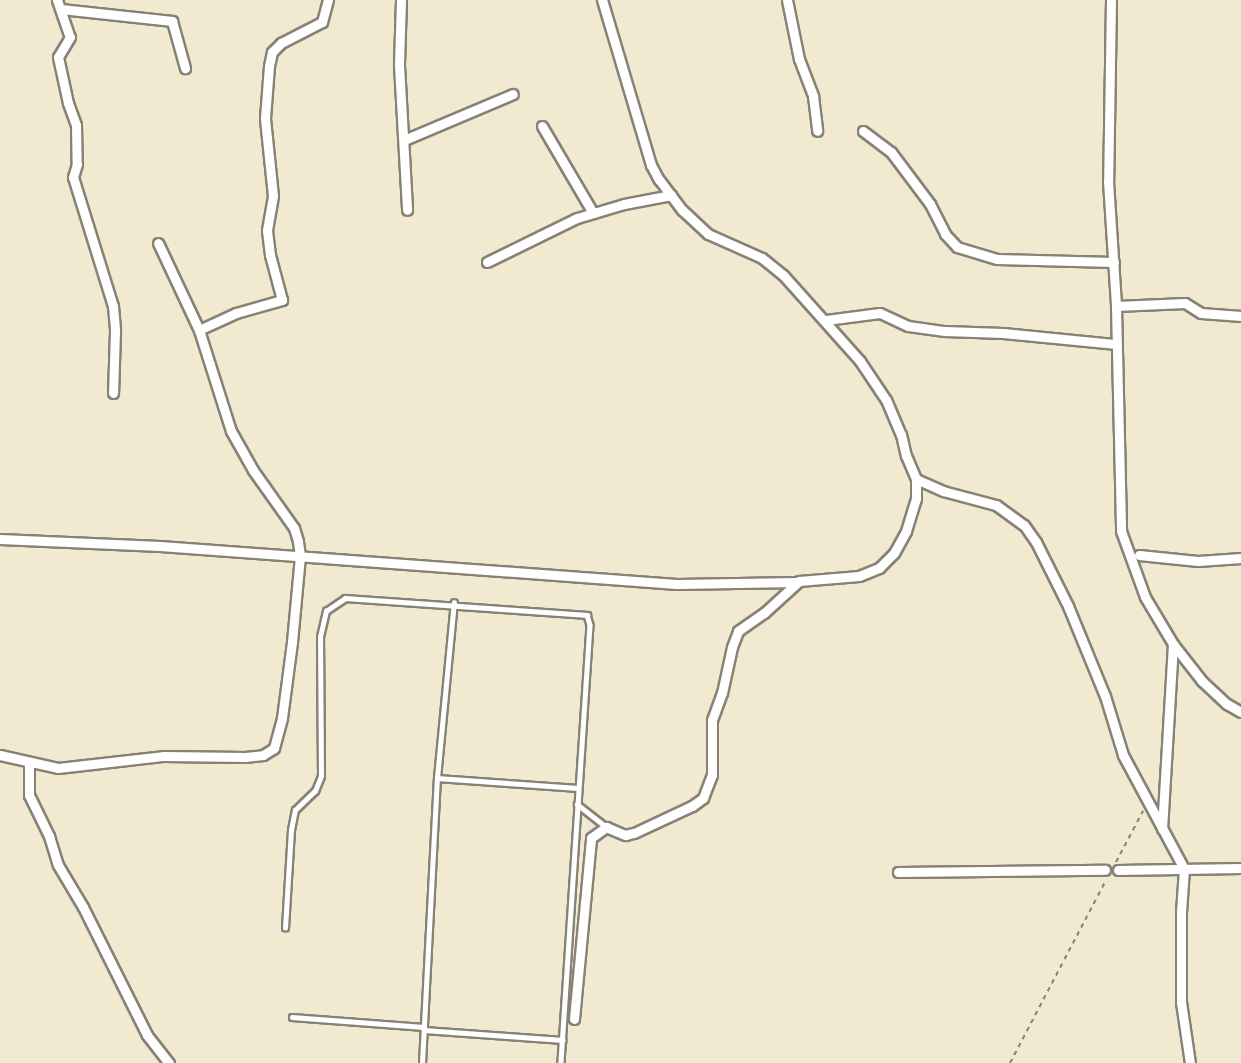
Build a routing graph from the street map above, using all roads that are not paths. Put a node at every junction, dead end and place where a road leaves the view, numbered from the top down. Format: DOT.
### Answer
graph roads {
  1 [pos="328,0"];
  2 [pos="401,0"];
  3 [pos="602,0"];
  4 [pos="787,0"];
  5 [pos="1111,0"];
  6 [pos="59,5"];
  7 [pos="186,68"];
  8 [pos="513,94"];
  9 [pos="542,126"];
  10 [pos="817,131"];
  11 [pos="863,131"];
  12 [pos="404,140"];
  13 [pos="671,195"];
  14 [pos="407,210"];
  15 [pos="593,213"];
  16 [pos="158,243"];
  17 [pos="487,262"];
  18 [pos="1114,262"];
  19 [pos="1116,306"];
  20 [pos="1241,316"];
  21 [pos="826,321"];
  22 [pos="199,330"];
  23 [pos="1116,344"];
  24 [pos="113,393"];
  25 [pos="916,479"];
  26 [pos="0,539"];
  27 [pos="1139,555"];
  28 [pos="300,556"];
  29 [pos="1241,558"];
  30 [pos="797,582"];
  31 [pos="454,603"];
  32 [pos="1173,644"];
  33 [pos="1241,712"];
  34 [pos="0,755"];
  35 [pos="29,762"];
  36 [pos="437,778"];
  37 [pos="578,788"];
  38 [pos="577,804"];
  39 [pos="606,827"];
  40 [pos="1162,829"];
  41 [pos="1241,868"];
  42 [pos="1184,869"];
  43 [pos="898,872"];
  44 [pos="285,928"];
  45 [pos="292,1017"];
  46 [pos="574,1019"];
  47 [pos="424,1028"];
  48 [pos="563,1040"];
  49 [pos="169,1063"];
  50 [pos="422,1063"];
  51 [pos="561,1063"];
  52 [pos="1190,1063"];
  1 -- 22 [label="street"];
  2 -- 12 [label="street"];
  3 -- 13 [label="street"];
  4 -- 10 [label="street"];
  5 -- 18 [label="street"];
  6 -- 7 [label="street"];
  6 -- 24 [label="street"];
  8 -- 12 [label="street"];
  9 -- 15 [label="street"];
  11 -- 18 [label="street"];
  12 -- 14 [label="street"];
  13 -- 15 [label="street"];
  13 -- 21 [label="street"];
  15 -- 17 [label="street"];
  16 -- 22 [label="street"];
  18 -- 19 [label="street"];
  19 -- 20 [label="street"];
  19 -- 23 [label="street"];
  21 -- 23 [label="street"];
  21 -- 25 [label="street"];
  22 -- 28 [label="street"];
  23 -- 32 [label="street"];
  25 -- 30 [label="street"];
  25 -- 40 [label="street"];
  26 -- 28 [label="street"];
  27 -- 29 [label="street"];
  28 -- 30 [label="street"];
  28 -- 35 [label="street"];
  30 -- 39 [label="street"];
  31 -- 36 [label="lane"];
  31 -- 37 [label="lane"];
  31 -- 44 [label="lane"];
  32 -- 33 [label="street"];
  32 -- 40 [label="street"];
  34 -- 35 [label="street"];
  35 -- 49 [label="street"];
  36 -- 37 [label="lane"];
  36 -- 47 [label="lane"];
  37 -- 38 [label="lane"];
  38 -- 39 [label="lane"];
  38 -- 48 [label="lane"];
  39 -- 46 [label="street"];
  40 -- 42 [label="street"];
  41 -- 42 [label="street"];
  42 -- 43 [label="street"];
  42 -- 52 [label="street"];
  45 -- 47 [label="lane"];
  47 -- 48 [label="lane"];
  47 -- 50 [label="lane"];
  48 -- 51 [label="lane"];
}
